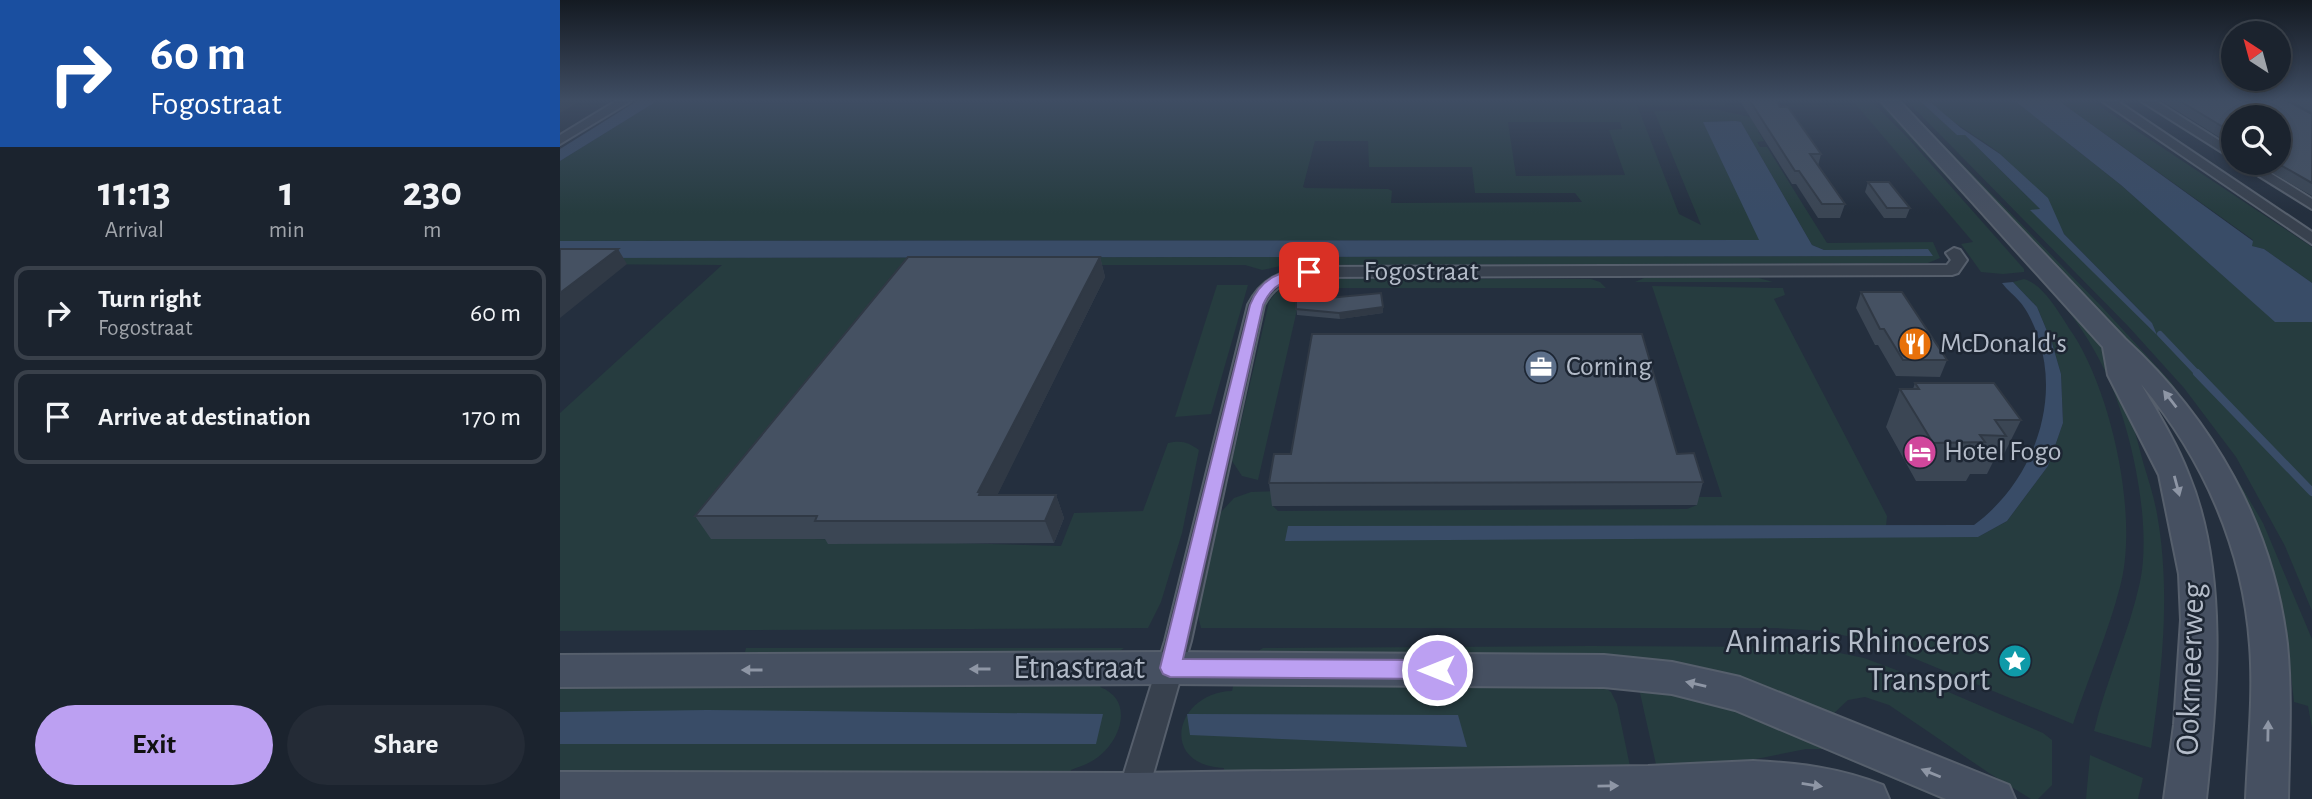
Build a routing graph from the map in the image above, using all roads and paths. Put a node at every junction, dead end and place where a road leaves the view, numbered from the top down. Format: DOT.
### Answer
graph roads {
  1 [pos="1925,138"];
  2 [pos="2165,138"];
  3 [pos="2169,138"];
  4 [pos="2206,138"];
  5 [pos="2221,148"];
  6 [pos="2264,175"];
  7 [pos="2312,205"];
  8 [pos="2280,212"];
  9 [pos="2312,212"];
  10 [pos="2312,229"];
  11 [pos="2312,239"];
  12 [pos="1954,253"];
  13 [pos="2116,345"];
  14 [pos="1170,668"];
  15 [pos="560,671"];
  16 [pos="560,792"];
  17 [pos="1132,796"];
  18 [pos="1868,799"];
  19 [pos="1994,799"];
  20 [pos="2185,799"];
  21 [pos="2267,799"];
  1 -- 13 [label="street, Ookmeerweg"];
  2 -- 8 [label="street"];
  3 -- 8 [label="street"];
  4 -- 5 [label="street"];
  6 -- 7 [label="street"];
  8 -- 9 [label="street"];
  8 -- 10 [label="street"];
  8 -- 11 [label="street"];
  12 -- 14 [label="street, Fogostraat"];
  13 -- 20 [label="street, Ookmeerweg, one-way"];
  21 -- 13 [label="street, Ookmeerweg, one-way"];
  14 -- 15 [label="street, Etnastraat, one-way"];
  14 -- 17 [label="street"];
  19 -- 14 [label="street, Etnastraat, one-way"];
  16 -- 17 [label="street"];
  17 -- 18 [label="street, one-way"];
}
